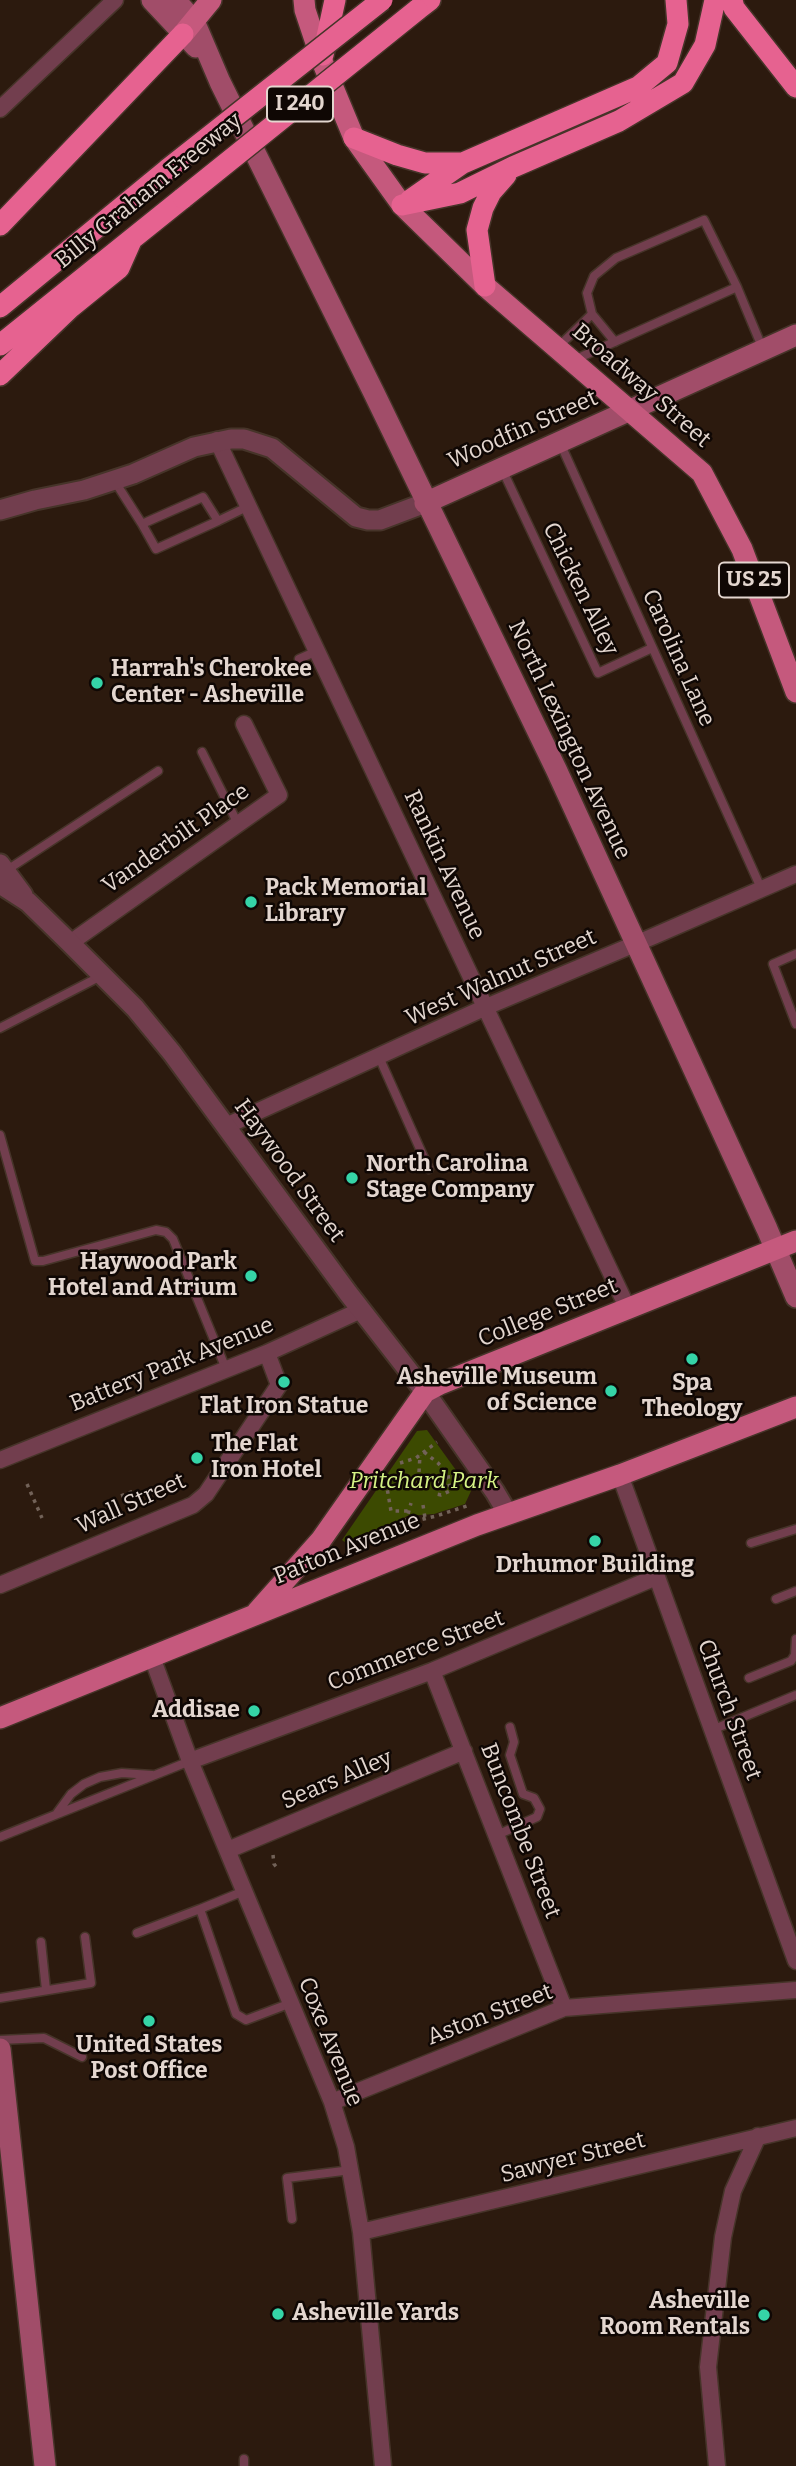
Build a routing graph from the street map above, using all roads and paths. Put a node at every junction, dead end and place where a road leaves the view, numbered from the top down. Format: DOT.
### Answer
graph roads {
  1 [pos="115,0"];
  2 [pos="152,0"];
  3 [pos="175,0"];
  4 [pos="211,0"];
  5 [pos="304,0"];
  6 [pos="335,0"];
  7 [pos="382,0"];
  8 [pos="676,0"];
  9 [pos="715,0"];
  10 [pos="732,0"];
  11 [pos="423,5"];
  12 [pos="189,27"];
  13 [pos="321,61"];
  14 [pos="796,87"];
  15 [pos="0,108"];
  16 [pos="354,138"];
  17 [pos="463,163"];
  18 [pos="513,167"];
  19 [pos="402,205"];
  20 [pos="0,225"];
  21 [pos="133,237"];
  22 [pos="485,286"];
  23 [pos="737,287"];
  24 [pos="0,307"];
  25 [pos="592,314"];
  26 [pos="796,335"];
  27 [pos="615,342"];
  28 [pos="0,345"];
  29 [pos="763,350"];
  30 [pos="564,355"];
  31 [pos="0,375"];
  32 [pos="629,411"];
  33 [pos="217,440"];
  34 [pos="560,443"];
  35 [pos="502,469"];
  36 [pos="114,480"];
  37 [pos="425,503"];
  38 [pos="247,507"];
  39 [pos="0,510"];
  40 [pos="218,521"];
  41 [pos="142,524"];
  42 [pos="652,648"];
  43 [pos="317,651"];
  44 [pos="299,659"];
  45 [pos="796,692"];
  46 [pos="243,724"];
  47 [pos="202,752"];
  48 [pos="158,771"];
  49 [pos="238,824"];
  50 [pos="2,873"];
  51 [pos="796,874"];
  52 [pos="761,888"];
  53 [pos="69,943"];
  54 [pos="635,944"];
  55 [pos="796,954"];
  56 [pos="102,976"];
  57 [pos="486,1007"];
  58 [pos="796,1024"];
  59 [pos="0,1028"];
  60 [pos="379,1056"];
  61 [pos="226,1126"];
  62 [pos="0,1135"];
  63 [pos="429,1169"];
  64 [pos="796,1241"];
  65 [pos="776,1249"];
  66 [pos="796,1297"];
  67 [pos="628,1309"];
  68 [pos="361,1310"];
  69 [pos="267,1353"];
  70 [pos="226,1369"];
  71 [pos="425,1392"];
  72 [pos="796,1408"];
  73 [pos="437,1442"];
  74 [pos="411,1449"];
  75 [pos="2,1453"];
  76 [pos="420,1454"];
  77 [pos="395,1465"];
  78 [pos="383,1472"];
  79 [pos="419,1472"];
  80 [pos="620,1475"];
  81 [pos="447,1478"];
  82 [pos="436,1483"];
  83 [pos="27,1484"];
  84 [pos="436,1494"];
  85 [pos="135,1495"];
  86 [pos="121,1496"];
  87 [pos="411,1503"];
  88 [pos="424,1505"];
  89 [pos="470,1505"];
  90 [pos="408,1511"];
  91 [pos="508,1514"];
  92 [pos="42,1518"];
  93 [pos="425,1518"];
  94 [pos="406,1522"];
  95 [pos="796,1530"];
  96 [pos="751,1543"];
  97 [pos="340,1560"];
  98 [pos="656,1577"];
  99 [pos="0,1585"];
  100 [pos="796,1591"];
  101 [pos="776,1599"];
  102 [pos="253,1616"];
  103 [pos="796,1639"];
  104 [pos="152,1657"];
  105 [pos="432,1671"];
  106 [pos="749,1678"];
  107 [pos="796,1695"];
  108 [pos="0,1718"];
  109 [pos="510,1727"];
  110 [pos="712,1730"];
  111 [pos="464,1751"];
  112 [pos="190,1761"];
  113 [pos="154,1776"];
  114 [pos="55,1815"];
  115 [pos="497,1835"];
  116 [pos="0,1837"];
  117 [pos="228,1850"];
  118 [pos="273,1855"];
  119 [pos="279,1870"];
  120 [pos="244,1891"];
  121 [pos="200,1909"];
  122 [pos="137,1933"];
  123 [pos="85,1937"];
  124 [pos="41,1942"];
  125 [pos="796,1961"];
  126 [pos="47,1990"];
  127 [pos="796,1990"];
  128 [pos="0,1998"];
  129 [pos="291,2003"];
  130 [pos="564,2008"];
  131 [pos="0,2040"];
  132 [pos="0,2049"];
  133 [pos="82,2057"];
  134 [pos="332,2102"];
  135 [pos="796,2128"];
  136 [pos="758,2136"];
  137 [pos="351,2170"];
  138 [pos="292,2219"];
  139 [pos="361,2232"];
  140 [pos="45,2466"];
  141 [pos="383,2466"];
  142 [pos="718,2466"];
  1 -- 15 [label="street"];
  2 -- 12 [label="main road"];
  3 -- 12 [label="main road"];
  4 -- 12 [label="main road"];
  5 -- 13 [label="main road, US 25"];
  6 -- 13 [label="highway"];
  7 -- 24 [label="highway, Billy Graham Freeway / I 240, bridge"];
  8 -- 17 [label="highway"];
  9 -- 18 [label="highway"];
  10 -- 14 [label="highway"];
  11 -- 21 [label="highway, Billy Graham Freeway / I 240, bridge"];
  12 -- 20 [label="highway"];
  12 -- 37 [label="main road, North Lexington Avenue"];
  13 -- 16 [label="main road, US 25"];
  16 -- 17 [label="highway"];
  16 -- 19 [label="main road, US 25"];
  17 -- 19 [label="highway"];
  18 -- 19 [label="highway"];
  18 -- 22 [label="highway"];
  19 -- 22 [label="main road, Broadway Street / US 25"];
  21 -- 28 [label="highway, Billy Graham Freeway / I 240"];
  21 -- 31 [label="highway"];
  22 -- 30 [label="main road, Broadway Street / US 25"];
  23 -- 25 [label="lane"];
  23 -- 27 [label="lane"];
  23 -- 29 [label="lane"];
  25 -- 27 [label="lane"];
  25 -- 30 [label="lane"];
  26 -- 29 [label="main road, Woodfin Street"];
  27 -- 30 [label="lane"];
  29 -- 32 [label="main road, Woodfin Street"];
  30 -- 32 [label="main road, Broadway Street / US 25"];
  32 -- 34 [label="main road, Woodfin Street"];
  32 -- 45 [label="main road, Broadway Street / US 25"];
  33 -- 36 [label="street"];
  33 -- 37 [label="street"];
  33 -- 38 [label="street, Rankin Avenue"];
  34 -- 35 [label="main road, Woodfin Street"];
  34 -- 42 [label="lane, Carolina Lane"];
  35 -- 37 [label="main road, Woodfin Street"];
  35 -- 42 [label="lane, Chicken Alley"];
  36 -- 39 [label="street"];
  36 -- 41 [label="lane"];
  37 -- 54 [label="main road, North Lexington Avenue"];
  38 -- 40 [label="lane"];
  38 -- 43 [label="street, Rankin Avenue"];
  40 -- 41 [label="lane"];
  40 -- 41 [label="lane"];
  42 -- 52 [label="lane, Carolina Lane"];
  43 -- 44 [label="lane"];
  43 -- 57 [label="street, Rankin Avenue"];
  46 -- 49 [label="street, Vanderbilt Place"];
  47 -- 49 [label="lane"];
  48 -- 50 [label="lane"];
  49 -- 53 [label="street, Vanderbilt Place"];
  50 -- 53 [label="street, Haywood Street"];
  51 -- 52 [label="street, West Walnut Street"];
  52 -- 54 [label="street, West Walnut Street"];
  53 -- 56 [label="street, Haywood Street"];
  54 -- 57 [label="street, West Walnut Street"];
  54 -- 65 [label="main road, North Lexington Avenue"];
  55 -- 58 [label="lane"];
  56 -- 59 [label="lane"];
  56 -- 61 [label="street, Haywood Street"];
  57 -- 60 [label="street, West Walnut Street"];
  57 -- 67 [label="street, Rankin Avenue"];
  60 -- 61 [label="street, West Walnut Street"];
  60 -- 63 [label="lane"];
  61 -- 68 [label="street, Haywood Street"];
  62 -- 70 [label="lane"];
  64 -- 65 [label="main road, College Street"];
  65 -- 66 [label="main road, North Lexington Avenue"];
  65 -- 67 [label="main road, College Street"];
  67 -- 71 [label="main road, College Street"];
  68 -- 69 [label="street, Battery Park Avenue"];
  68 -- 71 [label="street, Haywood Street"];
  69 -- 70 [label="street, Battery Park Avenue"];
  69 -- 99 [label="street, Wall Street"];
  70 -- 75 [label="street, Battery Park Avenue"];
  71 -- 91 [label="street, Haywood Street"];
  71 -- 102 [label="main road"];
  72 -- 80 [label="main road, Patton Avenue"];
  73 -- 76 [label="path"];
  74 -- 76 [label="path"];
  76 -- 77 [label="path"];
  76 -- 79 [label="path"];
  76 -- 81 [label="path"];
  78 -- 90 [label="path"];
  80 -- 91 [label="main road, Patton Avenue"];
  80 -- 98 [label="street, Church Street"];
  81 -- 82 [label="path"];
  81 -- 84 [label="path"];
  83 -- 92 [label="path"];
  85 -- 86 [label="path"];
  87 -- 90 [label="path"];
  88 -- 93 [label="path"];
  89 -- 93 [label="path"];
  90 -- 94 [label="path"];
  91 -- 102 [label="main road, Patton Avenue"];
  93 -- 94 [label="path"];
  94 -- 97 [label="path"];
  95 -- 96 [label="lane"];
  98 -- 105 [label="street, Commerce Street"];
  98 -- 110 [label="street, Church Street"];
  100 -- 101 [label="lane"];
  102 -- 104 [label="main road, Patton Avenue"];
  103 -- 106 [label="lane"];
  104 -- 108 [label="main road, Patton Avenue"];
  104 -- 112 [label="street, Coxe Avenue"];
  105 -- 111 [label="street, Buncombe Street"];
  105 -- 112 [label="street, Commerce Street"];
  107 -- 110 [label="lane"];
  109 -- 115 [label="lane"];
  110 -- 125 [label="street, Church Street"];
  111 -- 115 [label="street, Buncombe Street"];
  111 -- 117 [label="street, Sears Alley"];
  112 -- 113 [label="lane"];
  112 -- 117 [label="street, Coxe Avenue"];
  113 -- 114 [label="lane"];
  113 -- 114 [label="lane"];
  114 -- 116 [label="lane"];
  115 -- 130 [label="street, Buncombe Street"];
  117 -- 120 [label="street, Coxe Avenue"];
  118 -- 119 [label="path"];
  120 -- 121 [label="lane"];
  120 -- 129 [label="street, Coxe Avenue"];
  121 -- 122 [label="lane"];
  121 -- 129 [label="lane"];
  123 -- 126 [label="lane"];
  124 -- 126 [label="lane"];
  126 -- 128 [label="lane"];
  127 -- 130 [label="street, Aston Street"];
  129 -- 134 [label="street, Coxe Avenue"];
  130 -- 134 [label="street, Aston Street"];
  131 -- 133 [label="lane"];
  132 -- 140 [label="main road"];
  134 -- 137 [label="street, Coxe Avenue"];
  135 -- 136 [label="street, Sawyer Street"];
  136 -- 139 [label="street, Sawyer Street"];
  136 -- 142 [label="street"];
  137 -- 138 [label="lane"];
  137 -- 139 [label="street, Coxe Avenue"];
  139 -- 141 [label="street, Coxe Avenue"];
}
